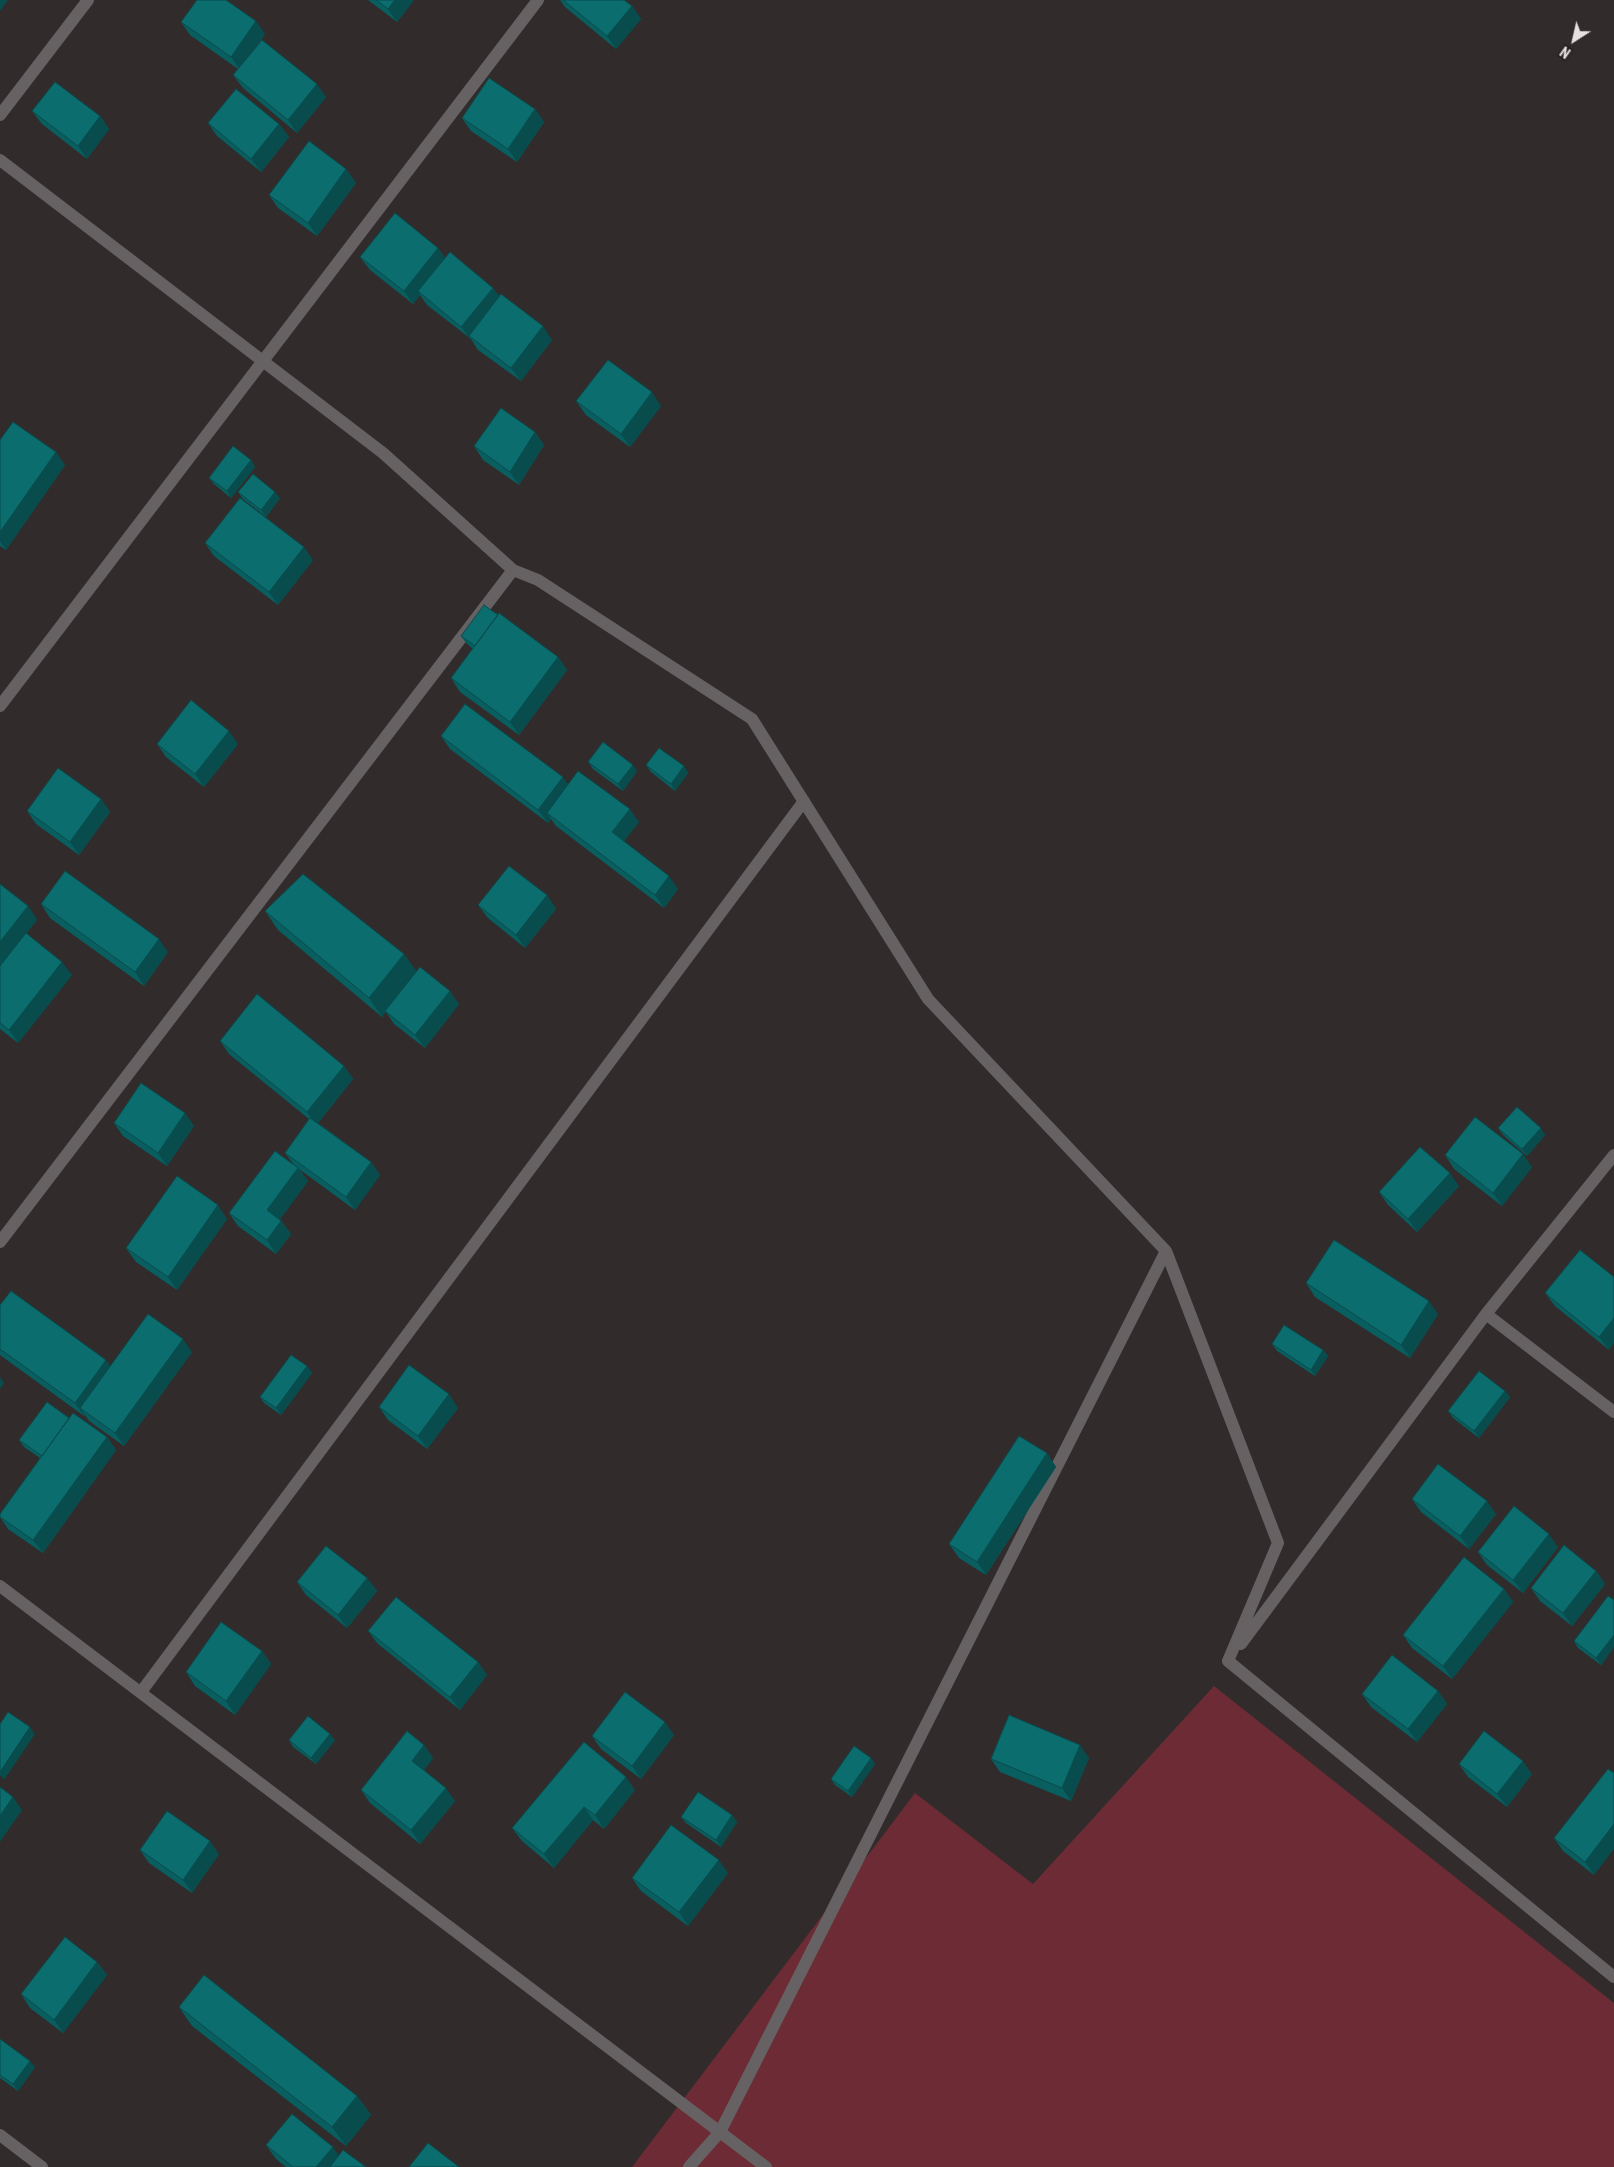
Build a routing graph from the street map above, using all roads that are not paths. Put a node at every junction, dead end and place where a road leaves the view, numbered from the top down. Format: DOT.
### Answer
graph roads {
  1 [pos="88,0"];
  2 [pos="538,0"];
  3 [pos="0,116"];
  4 [pos="0,160"];
  5 [pos="263,361"];
  6 [pos="513,570"];
  7 [pos="0,706"];
  8 [pos="804,801"];
  9 [pos="1614,1155"];
  10 [pos="0,1242"];
  11 [pos="1166,1251"];
  12 [pos="1486,1314"];
  13 [pos="1614,1412"];
  14 [pos="0,1586"];
  15 [pos="1228,1661"];
  16 [pos="141,1692"];
  17 [pos="1614,1977"];
  18 [pos="720,2132"];
  19 [pos="0,2135"];
  20 [pos="42,2167"];
  21 [pos="689,2167"];
  22 [pos="766,2167"];
  1 -- 3 [label="street"];
  2 -- 5 [label="street"];
  4 -- 5 [label="street"];
  5 -- 6 [label="street"];
  5 -- 7 [label="street"];
  6 -- 8 [label="street"];
  6 -- 10 [label="street"];
  8 -- 11 [label="street"];
  8 -- 16 [label="street"];
  9 -- 12 [label="street"];
  11 -- 15 [label="street"];
  11 -- 18 [label="street"];
  12 -- 13 [label="street"];
  12 -- 15 [label="street"];
  14 -- 16 [label="street"];
  15 -- 17 [label="street"];
  16 -- 18 [label="street"];
  18 -- 21 [label="street"];
  18 -- 22 [label="street"];
  19 -- 20 [label="street"];
}
